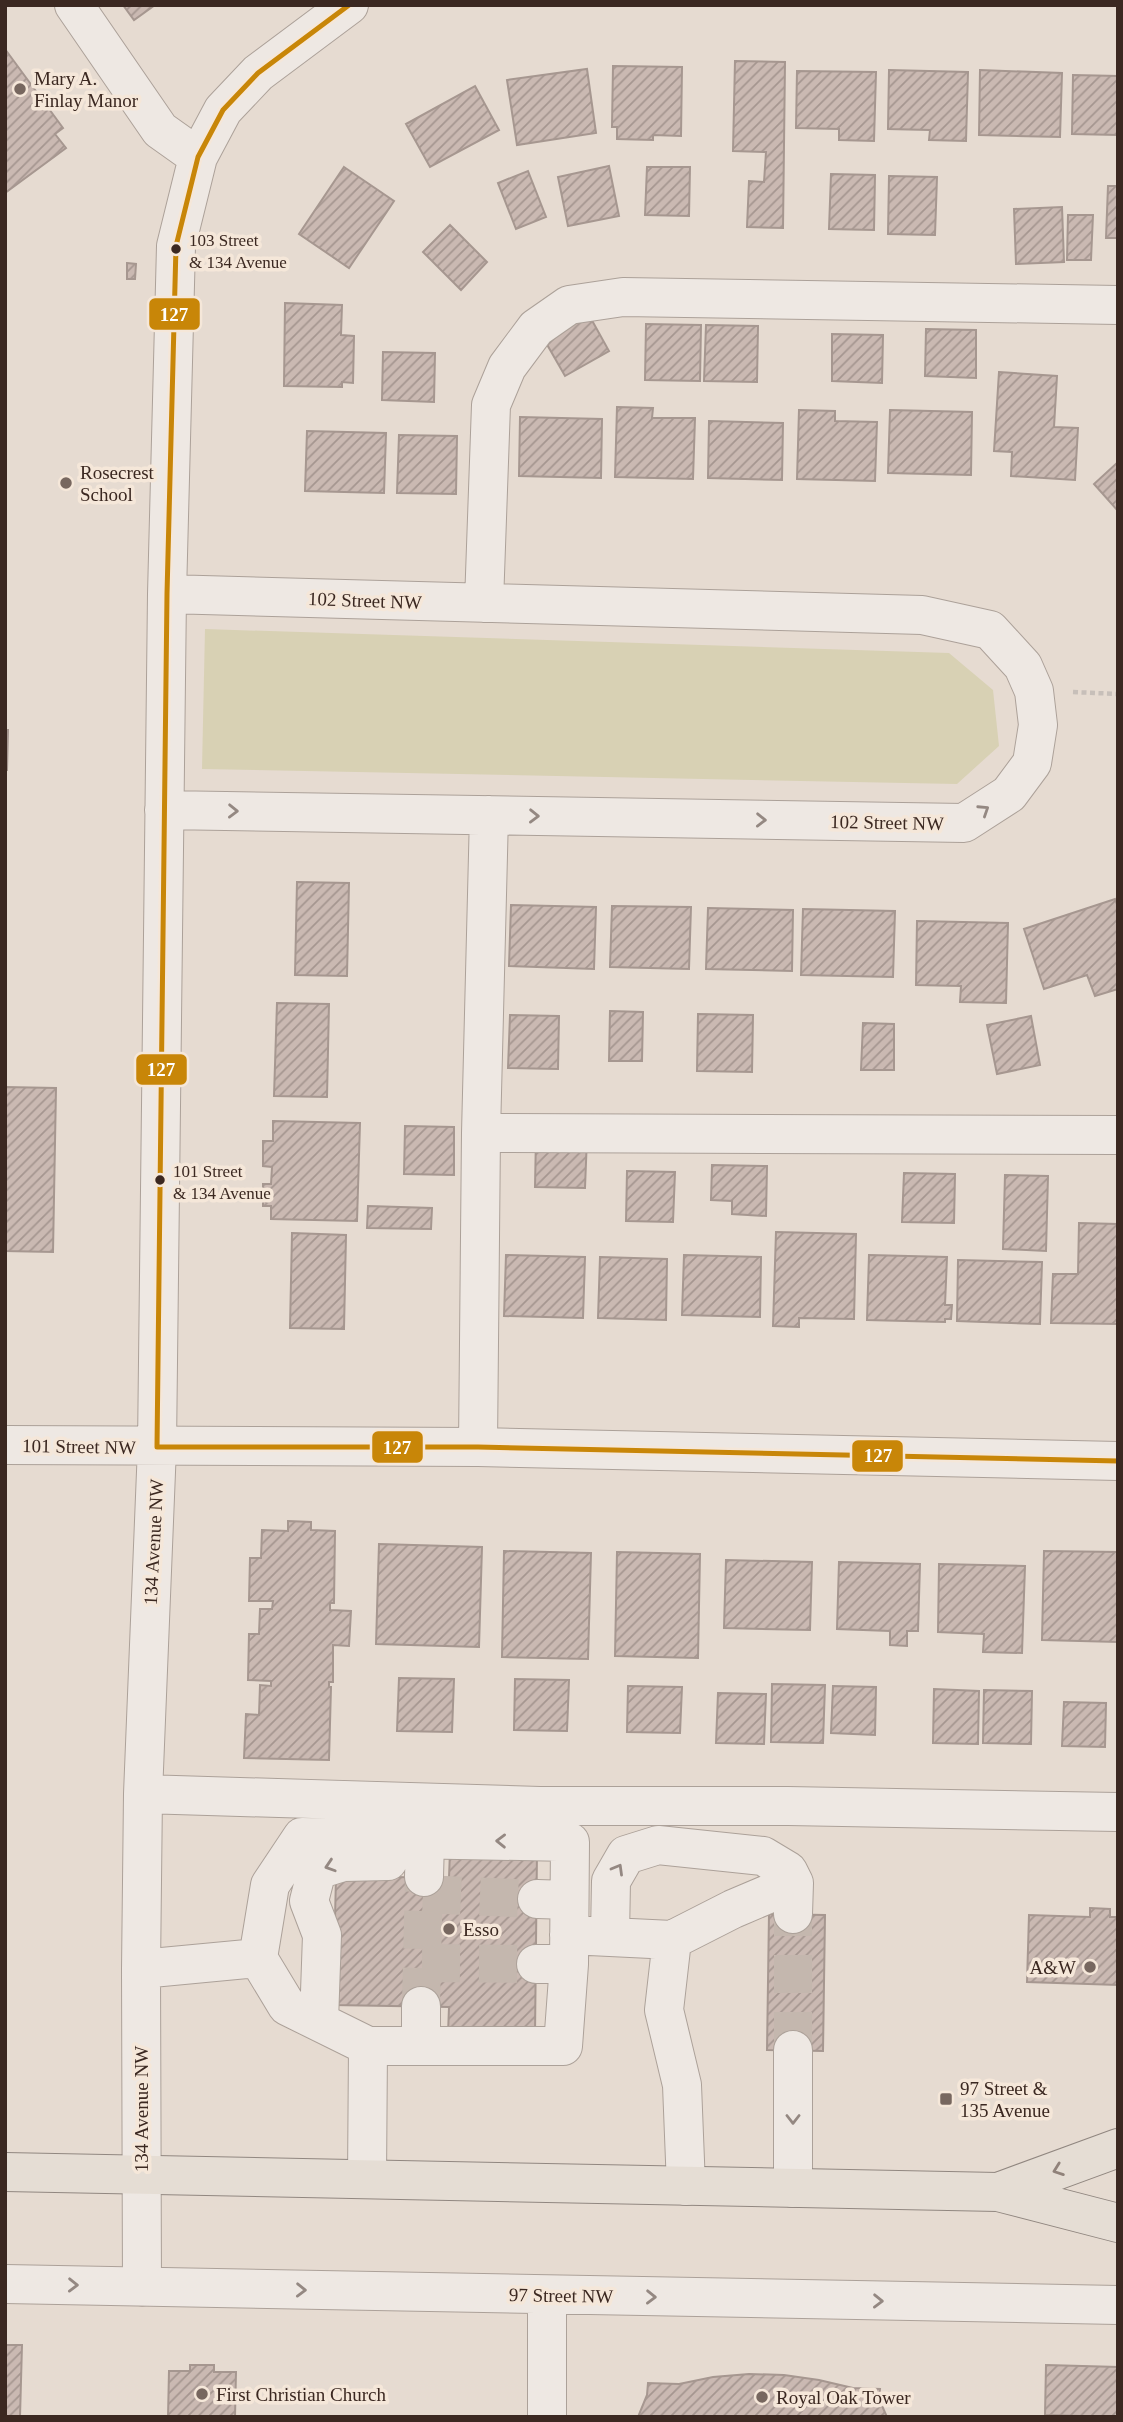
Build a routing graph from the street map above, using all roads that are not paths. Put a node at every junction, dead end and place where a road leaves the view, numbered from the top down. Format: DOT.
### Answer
graph roads {
  1 [pos="74,5"];
  2 [pos="349,5"];
  3 [pos="198,157"];
  4 [pos="1118,305"];
  5 [pos="167,594"];
  6 [pos="484,603"];
  7 [pos="164,810"];
  8 [pos="489,815"];
  9 [pos="481,1133"];
  10 [pos="1118,1135"];
  11 [pos="5,1445"];
  12 [pos="157,1447"];
  13 [pos="478,1447"];
  14 [pos="1118,1461"];
  15 [pos="143,1794"];
  16 [pos="1118,1812"];
  17 [pos="421,1853"];
  18 [pos="556,1932"];
  19 [pos="610,1936"];
  20 [pos="672,1940"];
  21 [pos="258,1958"];
  22 [pos="141,1969"];
  23 [pos="421,2006"];
  24 [pos="319,2021"];
  25 [pos="368,2046"];
  26 [pos="421,2046"];
  27 [pos="793,2050"];
  28 [pos="1118,2148"];
  29 [pos="5,2172"];
  30 [pos="142,2174"];
  31 [pos="367,2179"];
  32 [pos="686,2186"];
  33 [pos="793,2188"];
  34 [pos="998,2192"];
  35 [pos="1118,2223"];
  36 [pos="5,2284"];
  37 [pos="142,2287"];
  38 [pos="547,2295"];
  39 [pos="1118,2305"];
  40 [pos="547,2417"];
  1 -- 3 [label="street"];
  2 -- 3 [label="street, 134 Avenue NW"];
  3 -- 5 [label="street, 134 Avenue NW"];
  4 -- 6 [label="street"];
  5 -- 6 [label="street, 102 Street NW"];
  5 -- 7 [label="street, 134 Avenue NW"];
  8 -- 6 [label="street, 102 Street NW, one-way"];
  7 -- 8 [label="street, 102 Street NW, one-way"];
  7 -- 12 [label="street, 134 Avenue NW"];
  8 -- 9 [label="street"];
  9 -- 10 [label="street"];
  9 -- 13 [label="street"];
  11 -- 12 [label="street, 101 Street NW"];
  12 -- 13 [label="street, 101 Street NW"];
  12 -- 15 [label="street, 134 Avenue NW"];
  13 -- 14 [label="street, 101 Street NW"];
  15 -- 16 [label="street"];
  15 -- 22 [label="street, 134 Avenue NW"];
  18 -- 17 [label="street, one-way"];
  17 -- 21 [label="street"];
  17 -- 24 [label="street, one-way"];
  18 -- 19 [label="street"];
  18 -- 26 [label="street"];
  19 -- 20 [label="street"];
  19 -- 20 [label="street, one-way"];
  20 -- 32 [label="street"];
  21 -- 22 [label="street"];
  21 -- 24 [label="street"];
  22 -- 30 [label="street, 134 Avenue NW"];
  23 -- 26 [label="street"];
  24 -- 25 [label="street"];
  25 -- 26 [label="street"];
  25 -- 31 [label="street"];
  27 -- 33 [label="street, one-way"];
  28 -- 34 [label="main road, one-way"];
  29 -- 30 [label="main road"];
  30 -- 31 [label="main road"];
  30 -- 37 [label="street, 134 Avenue NW"];
  31 -- 32 [label="main road"];
  32 -- 33 [label="main road"];
  33 -- 34 [label="main road"];
  34 -- 35 [label="main road"];
  36 -- 37 [label="street, 97 Street NW, one-way"];
  37 -- 38 [label="street, 97 Street NW, one-way"];
  38 -- 39 [label="street, 97 Street NW, one-way"];
  38 -- 40 [label="street"];
}
